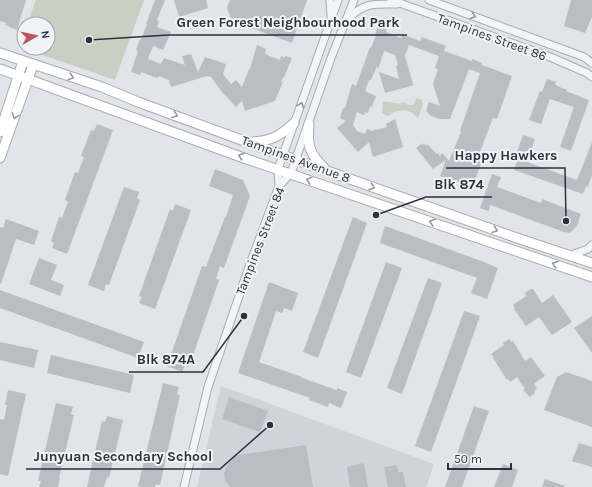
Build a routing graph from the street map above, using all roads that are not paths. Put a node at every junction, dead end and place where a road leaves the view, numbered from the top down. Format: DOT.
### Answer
graph roads {
  1 [pos="330,0"];
  2 [pos="338,0"];
  3 [pos="354,0"];
  4 [pos="391,0"];
  5 [pos="429,0"];
  6 [pos="402,4"];
  7 [pos="345,22"];
  8 [pos="330,24"];
  9 [pos="0,54"];
  10 [pos="23,61"];
  11 [pos="592,63"];
  12 [pos="33,65"];
  13 [pos="0,69"];
  14 [pos="18,76"];
  15 [pos="592,77"];
  16 [pos="29,79"];
  17 [pos="294,123"];
  18 [pos="309,124"];
  19 [pos="0,132"];
  20 [pos="247,142"];
  21 [pos="283,155"];
  22 [pos="0,158"];
  23 [pos="296,160"];
  24 [pos="278,169"];
  25 [pos="327,171"];
  26 [pos="291,173"];
  27 [pos="279,186"];
  28 [pos="592,245"];
  29 [pos="571,255"];
  30 [pos="592,263"];
  31 [pos="592,277"];
  32 [pos="184,487"];
  1 -- 8 [label="street"];
  2 -- 8 [label="street"];
  3 -- 7 [label="street, Tampines Street 84"];
  4 -- 6 [label="street, Tampines Street 86"];
  5 -- 11 [label="street, Tampines Street 86, one-way"];
  6 -- 7 [label="street"];
  6 -- 15 [label="street, Tampines Street 86"];
  7 -- 18 [label="street, Tampines Street 84"];
  17 -- 8 [label="street, one-way"];
  9 -- 10 [label="street, Tampines Avenue 8"];
  10 -- 12 [label="street, Tampines Avenue 8"];
  10 -- 14 [label="street"];
  12 -- 16 [label="street"];
  12 -- 20 [label="street, Tampines Avenue 8, one-way"];
  13 -- 14 [label="street, Tampines Avenue 8"];
  14 -- 16 [label="street, Tampines Avenue 8"];
  14 -- 19 [label="street"];
  16 -- 22 [label="street, one-way"];
  24 -- 16 [label="street, Tampines Avenue 8, one-way"];
  17 -- 20 [label="street"];
  17 -- 21 [label="street"];
  18 -- 23 [label="street, Tampines Street 84"];
  18 -- 25 [label="street"];
  20 -- 21 [label="street, Tampines Avenue 8"];
  21 -- 23 [label="street, Tampines Avenue 8"];
  21 -- 24 [label="street"];
  23 -- 25 [label="street, Tampines Avenue 8"];
  23 -- 26 [label="street, Tampines Street 84"];
  24 -- 26 [label="street, Tampines Avenue 8"];
  24 -- 27 [label="street"];
  25 -- 29 [label="street, Tampines Avenue 8, one-way"];
  26 -- 27 [label="street, Tampines Street 84"];
  31 -- 26 [label="street, Tampines Avenue 8, one-way"];
  27 -- 32 [label="street, Tampines Street 84"];
  28 -- 29 [label="street"];
  29 -- 30 [label="street, Tampines Avenue 8"];
}
